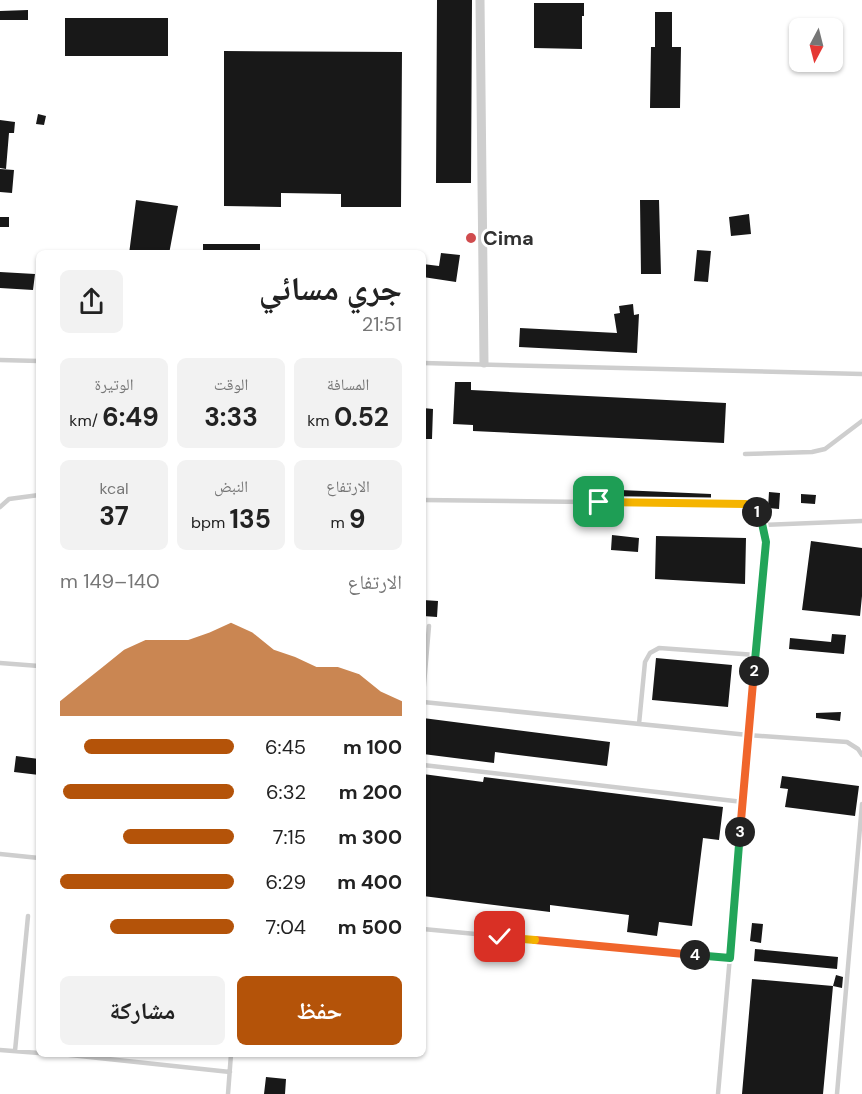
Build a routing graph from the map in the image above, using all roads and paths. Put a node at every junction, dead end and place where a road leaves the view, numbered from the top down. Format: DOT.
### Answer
graph roads {
  1 [pos="480,0"];
  2 [pos="0,360"];
  3 [pos="36,361"];
  4 [pos="426,363"];
  5 [pos="484,363"];
  6 [pos="862,374"];
  7 [pos="862,421"];
  8 [pos="745,454"];
  9 [pos="36,495"];
  10 [pos="426,500"];
  11 [pos="0,507"];
  12 [pos="862,521"];
  13 [pos="762,525"];
  14 [pos="429,626"];
  15 [pos="426,655"];
  16 [pos="756,655"];
  17 [pos="0,663"];
  18 [pos="36,666"];
  19 [pos="426,702"];
  20 [pos="639,724"];
  21 [pos="748,735"];
  22 [pos="860,748"];
  23 [pos="862,755"];
  24 [pos="426,765"];
  25 [pos="743,802"];
  26 [pos="862,804"];
  27 [pos="0,854"];
  28 [pos="36,858"];
  29 [pos="28,916"];
  30 [pos="426,930"];
  31 [pos="730,958"];
  32 [pos="0,1050"];
  33 [pos="15,1051"];
  34 [pos="36,1053"];
  35 [pos="86,1057"];
  36 [pos="231,1057"];
  37 [pos="230,1072"];
  38 [pos="228,1094"];
  39 [pos="718,1094"];
  40 [pos="837,1094"];
  1 -- 5 [label="street"];
  2 -- 3 [label="lane"];
  4 -- 5 [label="lane"];
  5 -- 6 [label="lane"];
  7 -- 8 [label="lane"];
  9 -- 11 [label="lane"];
  10 -- 13 [label="lane"];
  12 -- 13 [label="lane"];
  13 -- 16 [label="lane"];
  14 -- 15 [label="lane"];
  16 -- 20 [label="lane"];
  16 -- 21 [label="lane"];
  17 -- 18 [label="lane"];
  19 -- 20 [label="lane"];
  20 -- 21 [label="lane"];
  21 -- 22 [label="lane"];
  21 -- 25 [label="lane"];
  22 -- 23 [label="lane"];
  24 -- 25 [label="lane"];
  25 -- 31 [label="lane"];
  26 -- 40 [label="lane"];
  27 -- 28 [label="lane"];
  29 -- 33 [label="lane"];
  30 -- 31 [label="lane"];
  31 -- 39 [label="lane"];
  32 -- 33 [label="lane"];
  33 -- 34 [label="lane"];
  35 -- 37 [label="lane"];
  36 -- 37 [label="lane"];
  37 -- 38 [label="lane"];
}
